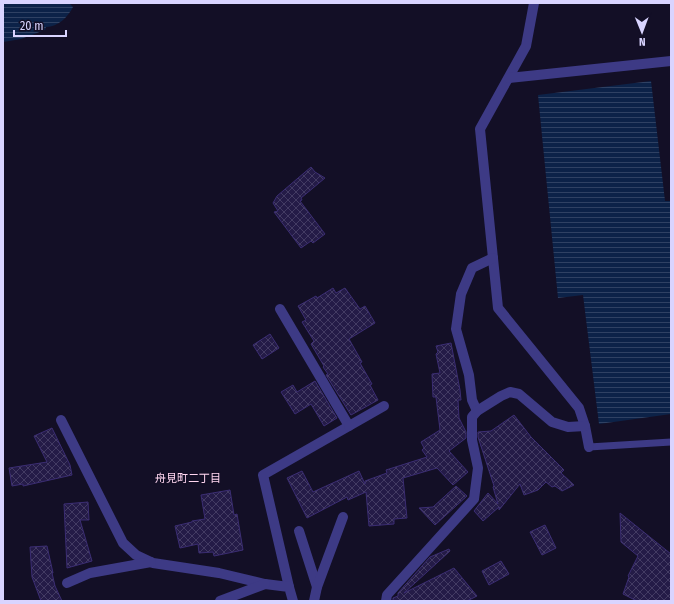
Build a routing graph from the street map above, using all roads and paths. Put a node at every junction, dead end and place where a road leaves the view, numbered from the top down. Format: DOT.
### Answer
graph roads {
  1 [pos="534,3"];
  2 [pos="671,61"];
  3 [pos="509,78"];
  4 [pos="493,258"];
  5 [pos="280,309"];
  6 [pos="384,406"];
  7 [pos="477,411"];
  8 [pos="61,420"];
  9 [pos="349,426"];
  10 [pos="585,426"];
  11 [pos="671,442"];
  12 [pos="589,447"];
  13 [pos="343,517"];
  14 [pos="299,531"];
  15 [pos="151,562"];
  16 [pos="67,583"];
  17 [pos="265,584"];
  18 [pos="317,587"];
  19 [pos="289,588"];
  20 [pos="220,601"];
  21 [pos="293,601"];
  22 [pos="314,601"];
  23 [pos="386,601"];
  1 -- 3 [label="street"];
  2 -- 3 [label="street"];
  3 -- 4 [label="street"];
  4 -- 7 [label="street"];
  4 -- 10 [label="street"];
  5 -- 9 [label="street"];
  6 -- 9 [label="street"];
  7 -- 10 [label="street"];
  7 -- 23 [label="street"];
  8 -- 15 [label="street"];
  9 -- 19 [label="street"];
  10 -- 12 [label="street"];
  11 -- 12 [label="lane"];
  13 -- 18 [label="street"];
  14 -- 18 [label="street"];
  15 -- 16 [label="street"];
  15 -- 17 [label="street"];
  17 -- 19 [label="street"];
  17 -- 20 [label="street"];
  18 -- 22 [label="street"];
  19 -- 21 [label="street"];
}
